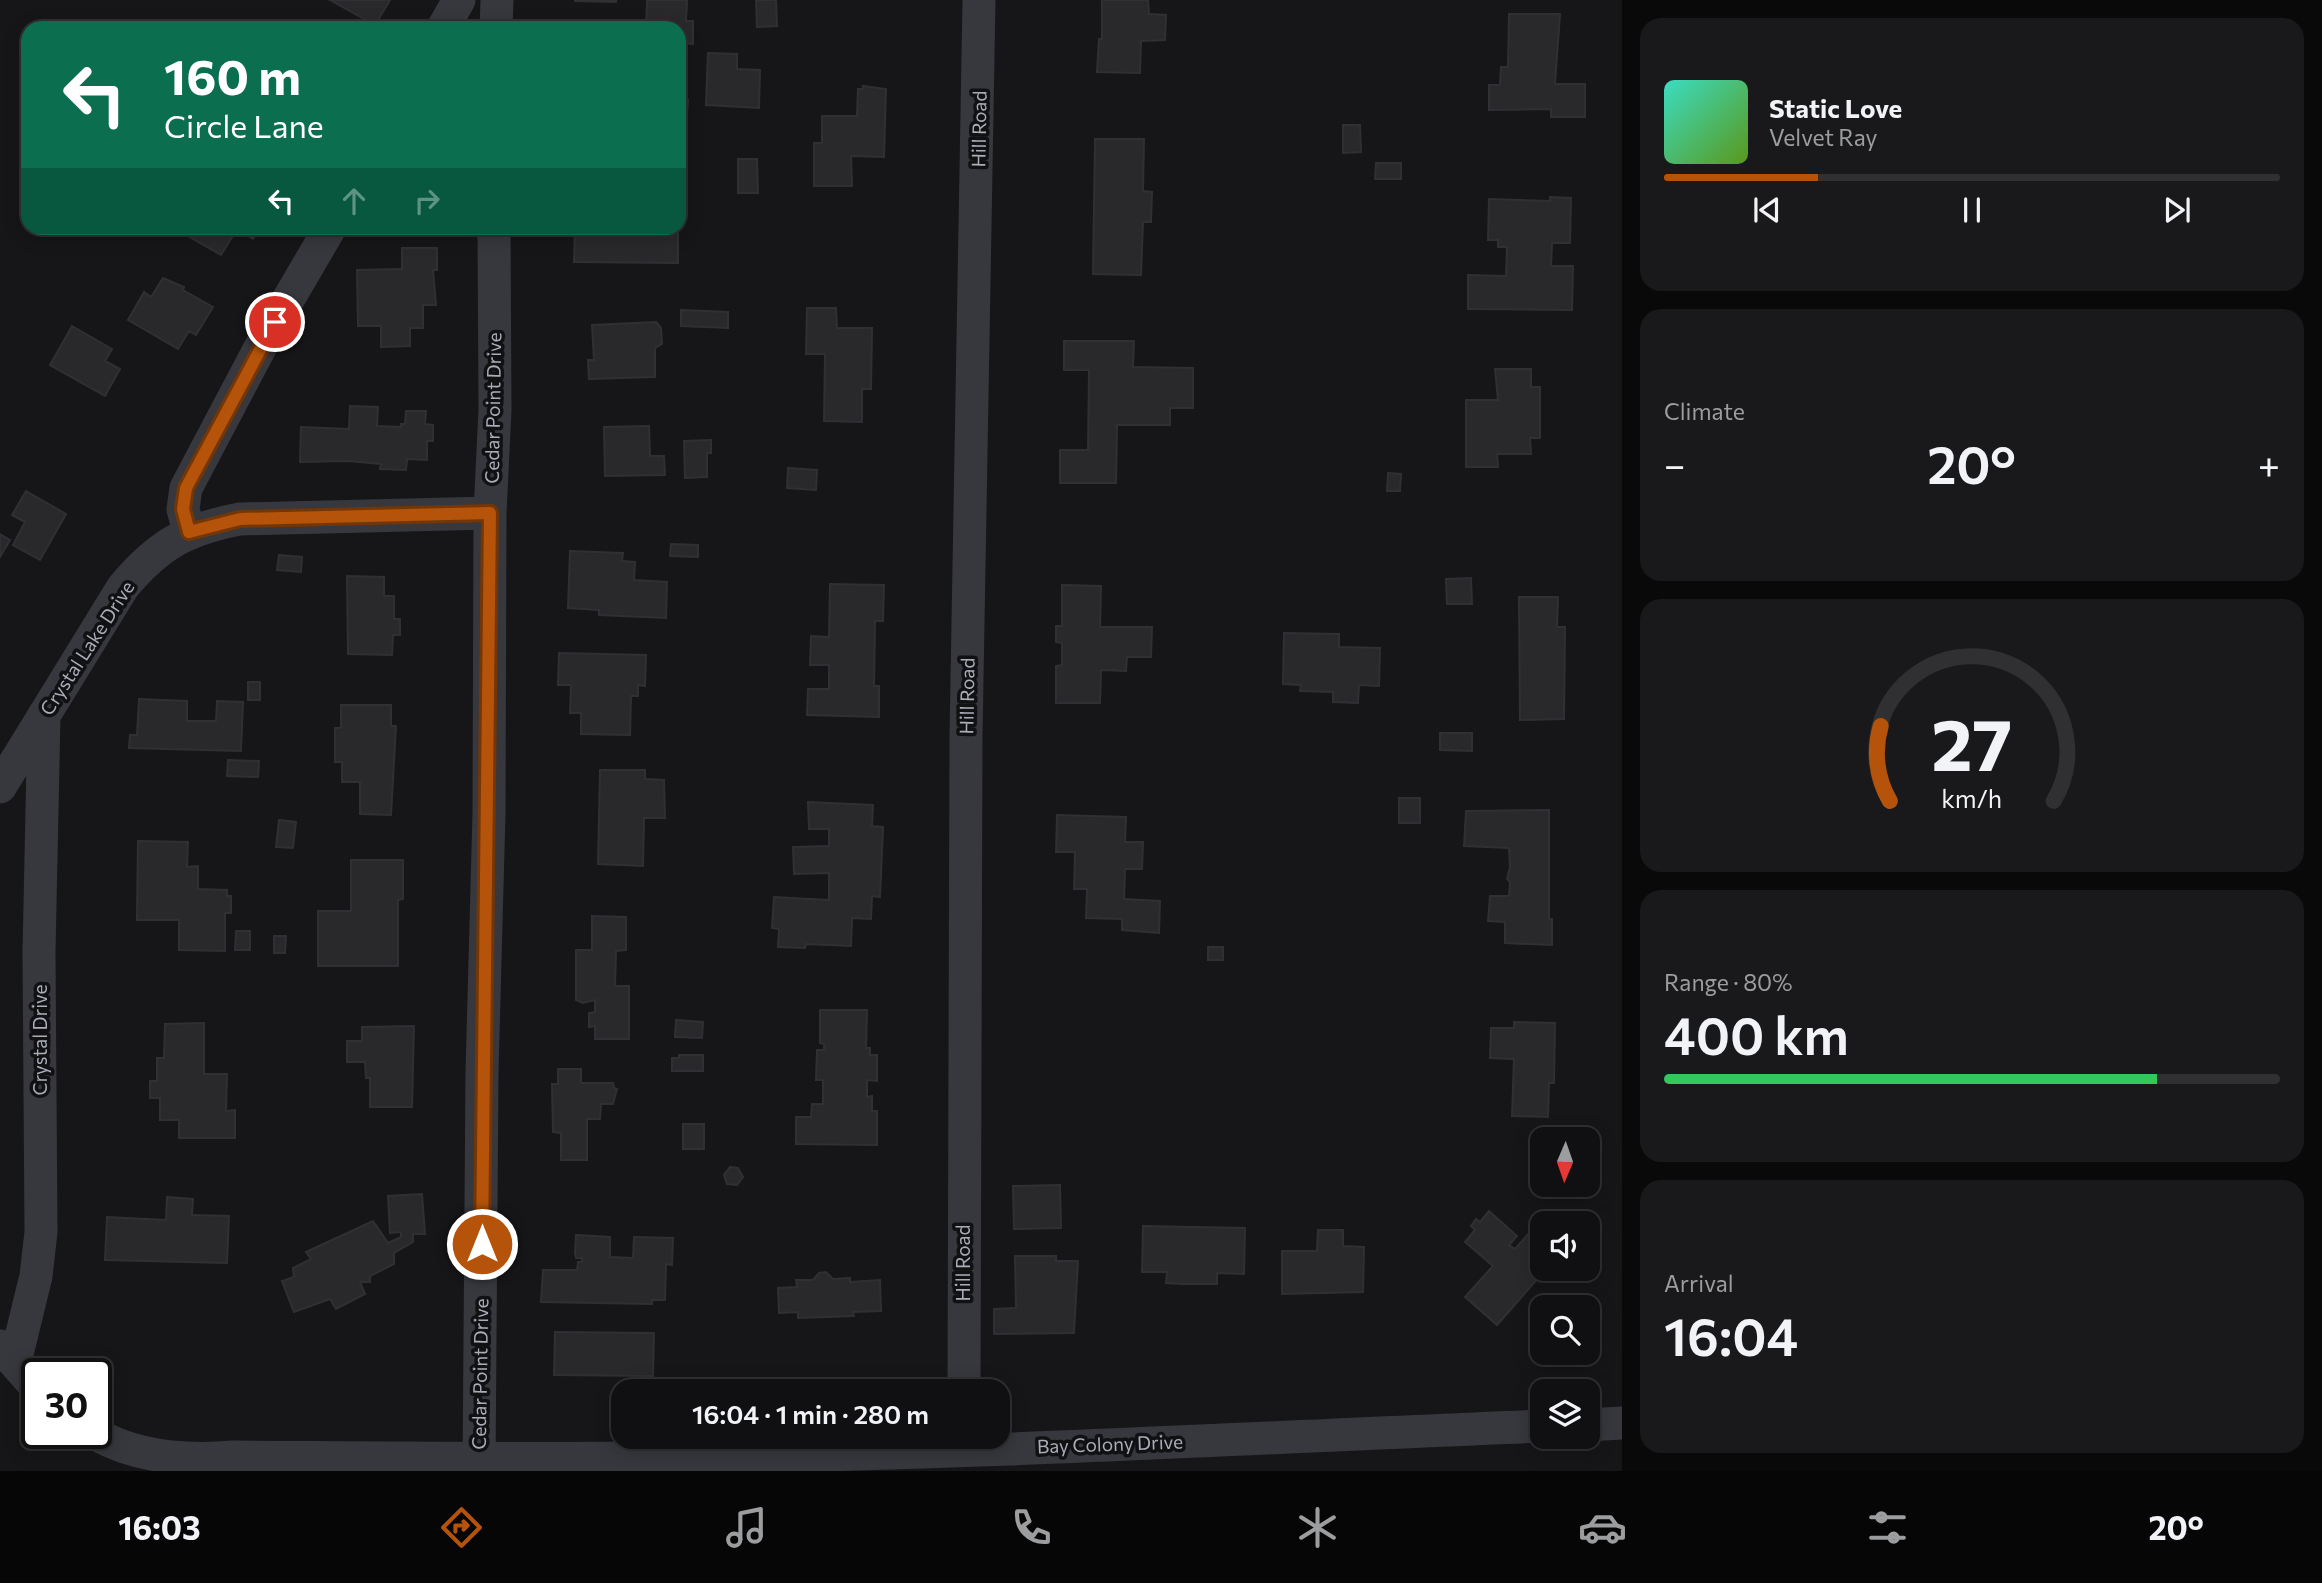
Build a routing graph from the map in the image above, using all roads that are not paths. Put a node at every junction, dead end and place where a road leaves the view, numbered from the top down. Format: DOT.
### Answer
graph roads {
  1 [pos="459,0"];
  2 [pos="497,0"];
  3 [pos="979,0"];
  4 [pos="447,21"];
  5 [pos="496,21"];
  6 [pos="326,235"];
  7 [pos="494,235"];
  8 [pos="490,513"];
  9 [pos="189,532"];
  10 [pos="44,715"];
  11 [pos="0,787"];
  12 [pos="8,1354"];
  13 [pos="21,1369"];
  14 [pos="964,1379"];
  15 [pos="1622,1423"];
  16 [pos="1600,1424"];
  17 [pos="1530,1426"];
  18 [pos="1010,1443"];
  19 [pos="112,1446"];
  20 [pos="871,1449"];
  21 [pos="135,1462"];
  22 [pos="479,1465"];
  1 -- 4 [label="street"];
  2 -- 5 [label="street"];
  3 -- 14 [label="street, Hill Road"];
  6 -- 9 [label="street"];
  7 -- 8 [label="street, Cedar Point Drive"];
  8 -- 9 [label="street, Crystal Lake Drive"];
  8 -- 22 [label="street, Cedar Point Drive"];
  9 -- 10 [label="street, Crystal Lake Drive"];
  10 -- 11 [label="street, Crystal Lake Drive"];
  10 -- 12 [label="street, Crystal Drive"];
  12 -- 13 [label="street"];
  15 -- 16 [label="street"];
  17 -- 18 [label="street, Bay Colony Drive"];
  19 -- 21 [label="street, Bay Colony Drive"];
  20 -- 22 [label="street, Bay Colony Drive"];
  21 -- 22 [label="street, Bay Colony Drive"];
}
